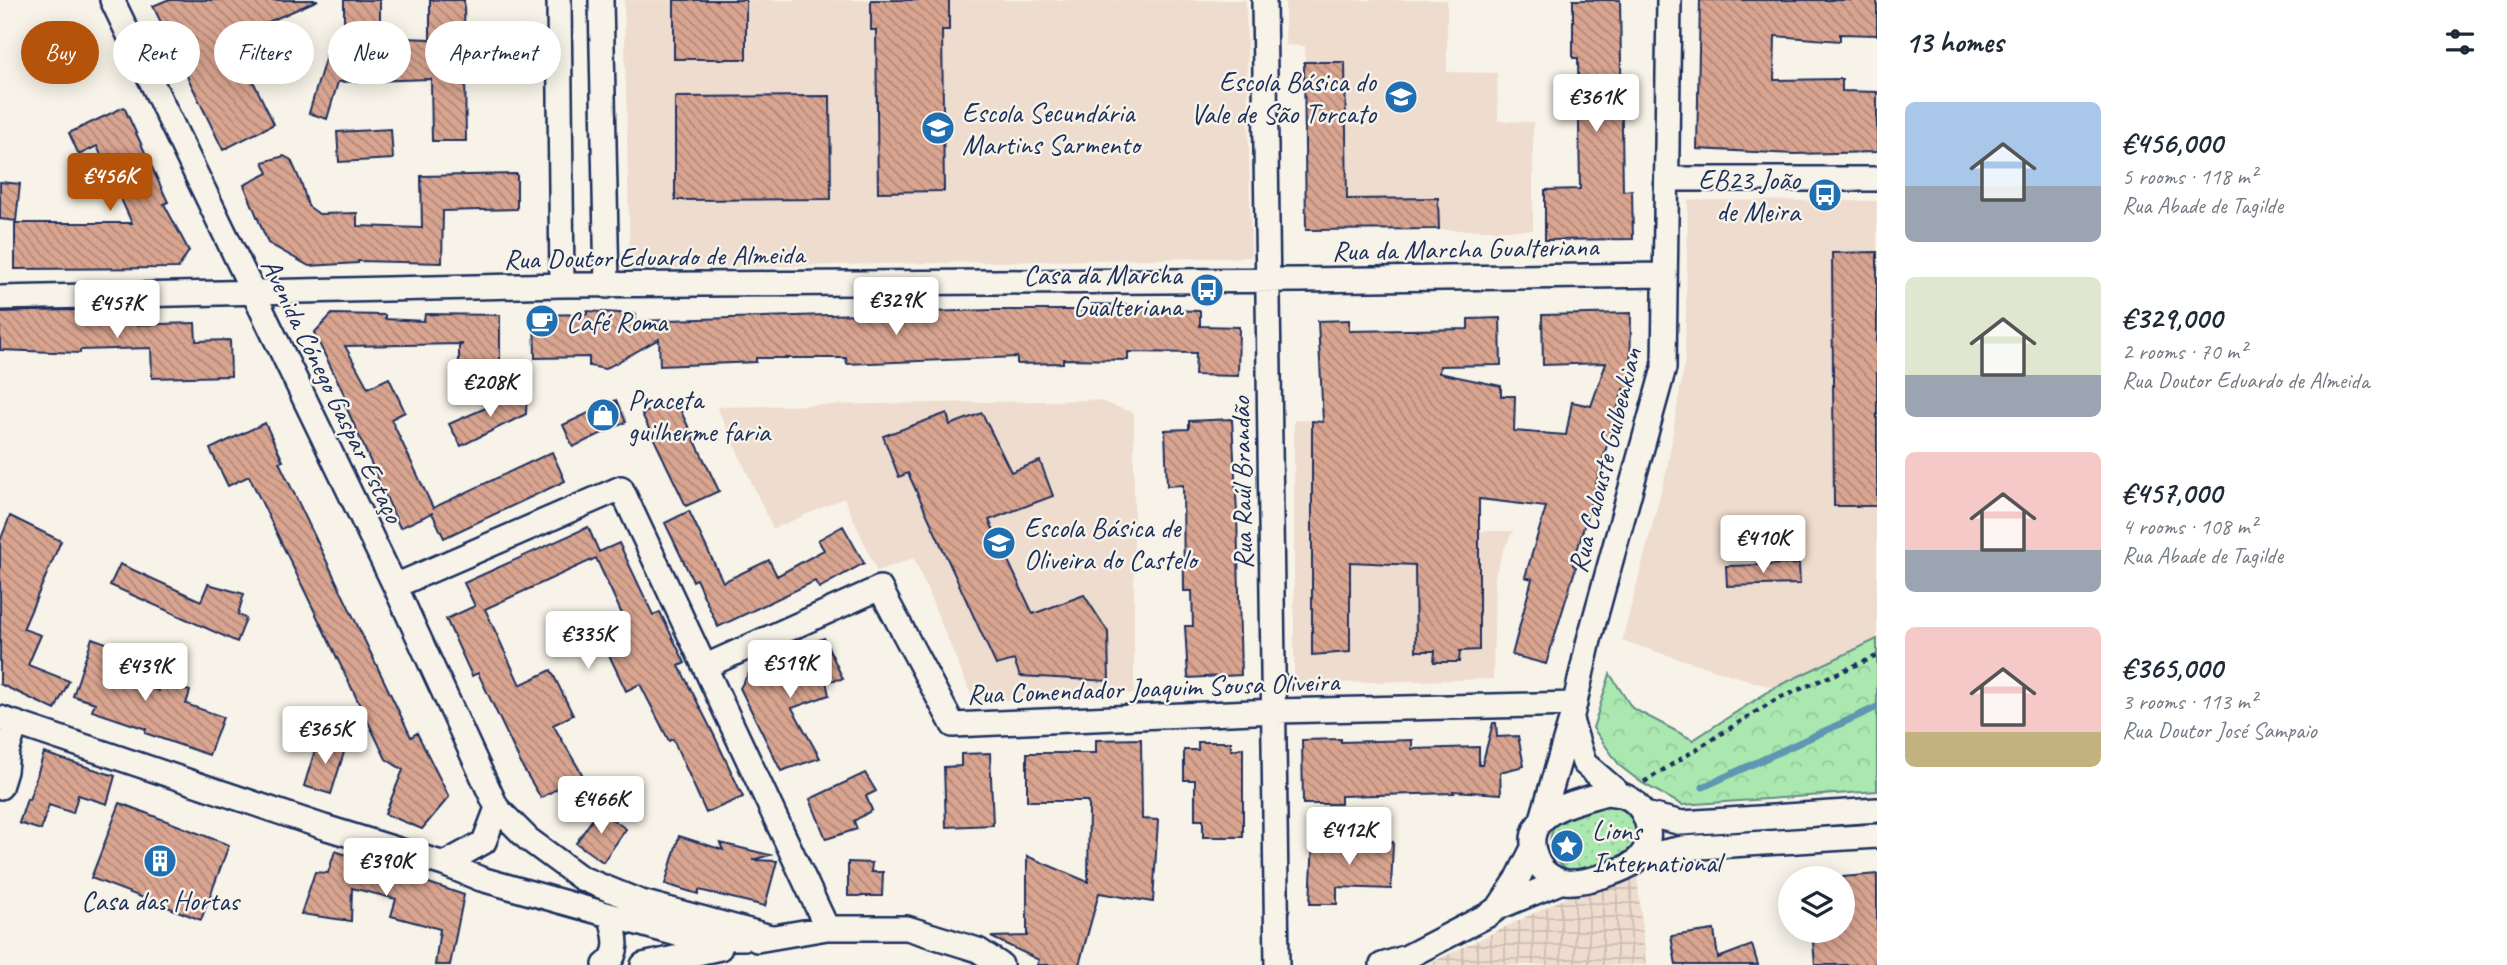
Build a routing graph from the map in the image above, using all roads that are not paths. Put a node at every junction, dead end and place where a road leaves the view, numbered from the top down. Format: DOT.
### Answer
graph roads {
  1 [pos="111,0"];
  2 [pos="559,0"];
  3 [pos="601,0"];
  4 [pos="1264,0"];
  5 [pos="1669,0"];
  6 [pos="1667,179"];
  7 [pos="1877,179"];
  8 [pos="1665,275"];
  9 [pos="1266,280"];
  10 [pos="562,285"];
  11 [pos="607,286"];
  12 [pos="254,293"];
  13 [pos="0,298"];
  14 [pos="395,586"];
  15 [pos="706,666"];
  16 [pos="1276,711"];
  17 [pos="1573,712"];
  18 [pos="8,721"];
  19 [pos="3,756"];
  20 [pos="0,787"];
  21 [pos="1634,804"];
  22 [pos="497,808"];
  23 [pos="1877,810"];
  24 [pos="1542,819"];
  25 [pos="1877,836"];
  26 [pos="1533,848"];
  27 [pos="1640,857"];
  28 [pos="444,864"];
  29 [pos="1560,882"];
  30 [pos="1499,907"];
  31 [pos="611,917"];
  32 [pos="827,928"];
  33 [pos="771,937"];
  34 [pos="605,965"];
  35 [pos="643,965"];
  36 [pos="1001,965"];
  37 [pos="1278,965"];
  38 [pos="1382,965"];
  1 -- 12 [label="street, Avenida Cónego Gaspar Estaço"];
  2 -- 10 [label="street"];
  3 -- 11 [label="street"];
  4 -- 9 [label="street, Rua Raúl Brandão"];
  5 -- 6 [label="street, Rua Calouste Gulbenkian"];
  6 -- 7 [label="street"];
  6 -- 8 [label="street, Rua Calouste Gulbenkian"];
  8 -- 9 [label="street, Rua da Marcha Gualteriana"];
  8 -- 17 [label="street, Rua Calouste Gulbenkian"];
  9 -- 11 [label="street, Rua Doutor Eduardo de Almeida"];
  9 -- 16 [label="street, Rua Raúl Brandão"];
  10 -- 11 [label="street, Rua Doutor Eduardo de Almeida"];
  10 -- 12 [label="street, Rua Doutor Eduardo de Almeida"];
  12 -- 13 [label="street, Rua Doutor Eduardo de Almeida"];
  12 -- 14 [label="street, Avenida Cónego Gaspar Estaço"];
  14 -- 15 [label="street"];
  14 -- 22 [label="street, Avenida Cónego Gaspar Estaço"];
  15 -- 16 [label="street, Rua Comendador Joaquim Sousa Oliveira"];
  15 -- 32 [label="street"];
  16 -- 17 [label="street, Rua Comendador Joaquim Sousa Oliveira"];
  16 -- 37 [label="street, Rua Raúl Brandão"];
  17 -- 21 [label="street, Rua Calouste Gulbenkian"];
  17 -- 24 [label="street, Rua Calouste Gulbenkian"];
  18 -- 19 [label="street"];
  18 -- 28 [label="street"];
  19 -- 20 [label="street"];
  21 -- 23 [label="street"];
  21 -- 24 [label="street"];
  21 -- 27 [label="street"];
  22 -- 28 [label="street"];
  22 -- 33 [label="street"];
  24 -- 26 [label="street"];
  25 -- 27 [label="street"];
  26 -- 29 [label="street"];
  26 -- 30 [label="street"];
  27 -- 29 [label="street"];
  28 -- 31 [label="street"];
  29 -- 30 [label="street"];
  30 -- 38 [label="street"];
  31 -- 33 [label="street"];
  31 -- 34 [label="street"];
  32 -- 33 [label="street"];
  32 -- 36 [label="street"];
  33 -- 35 [label="street"];
}
